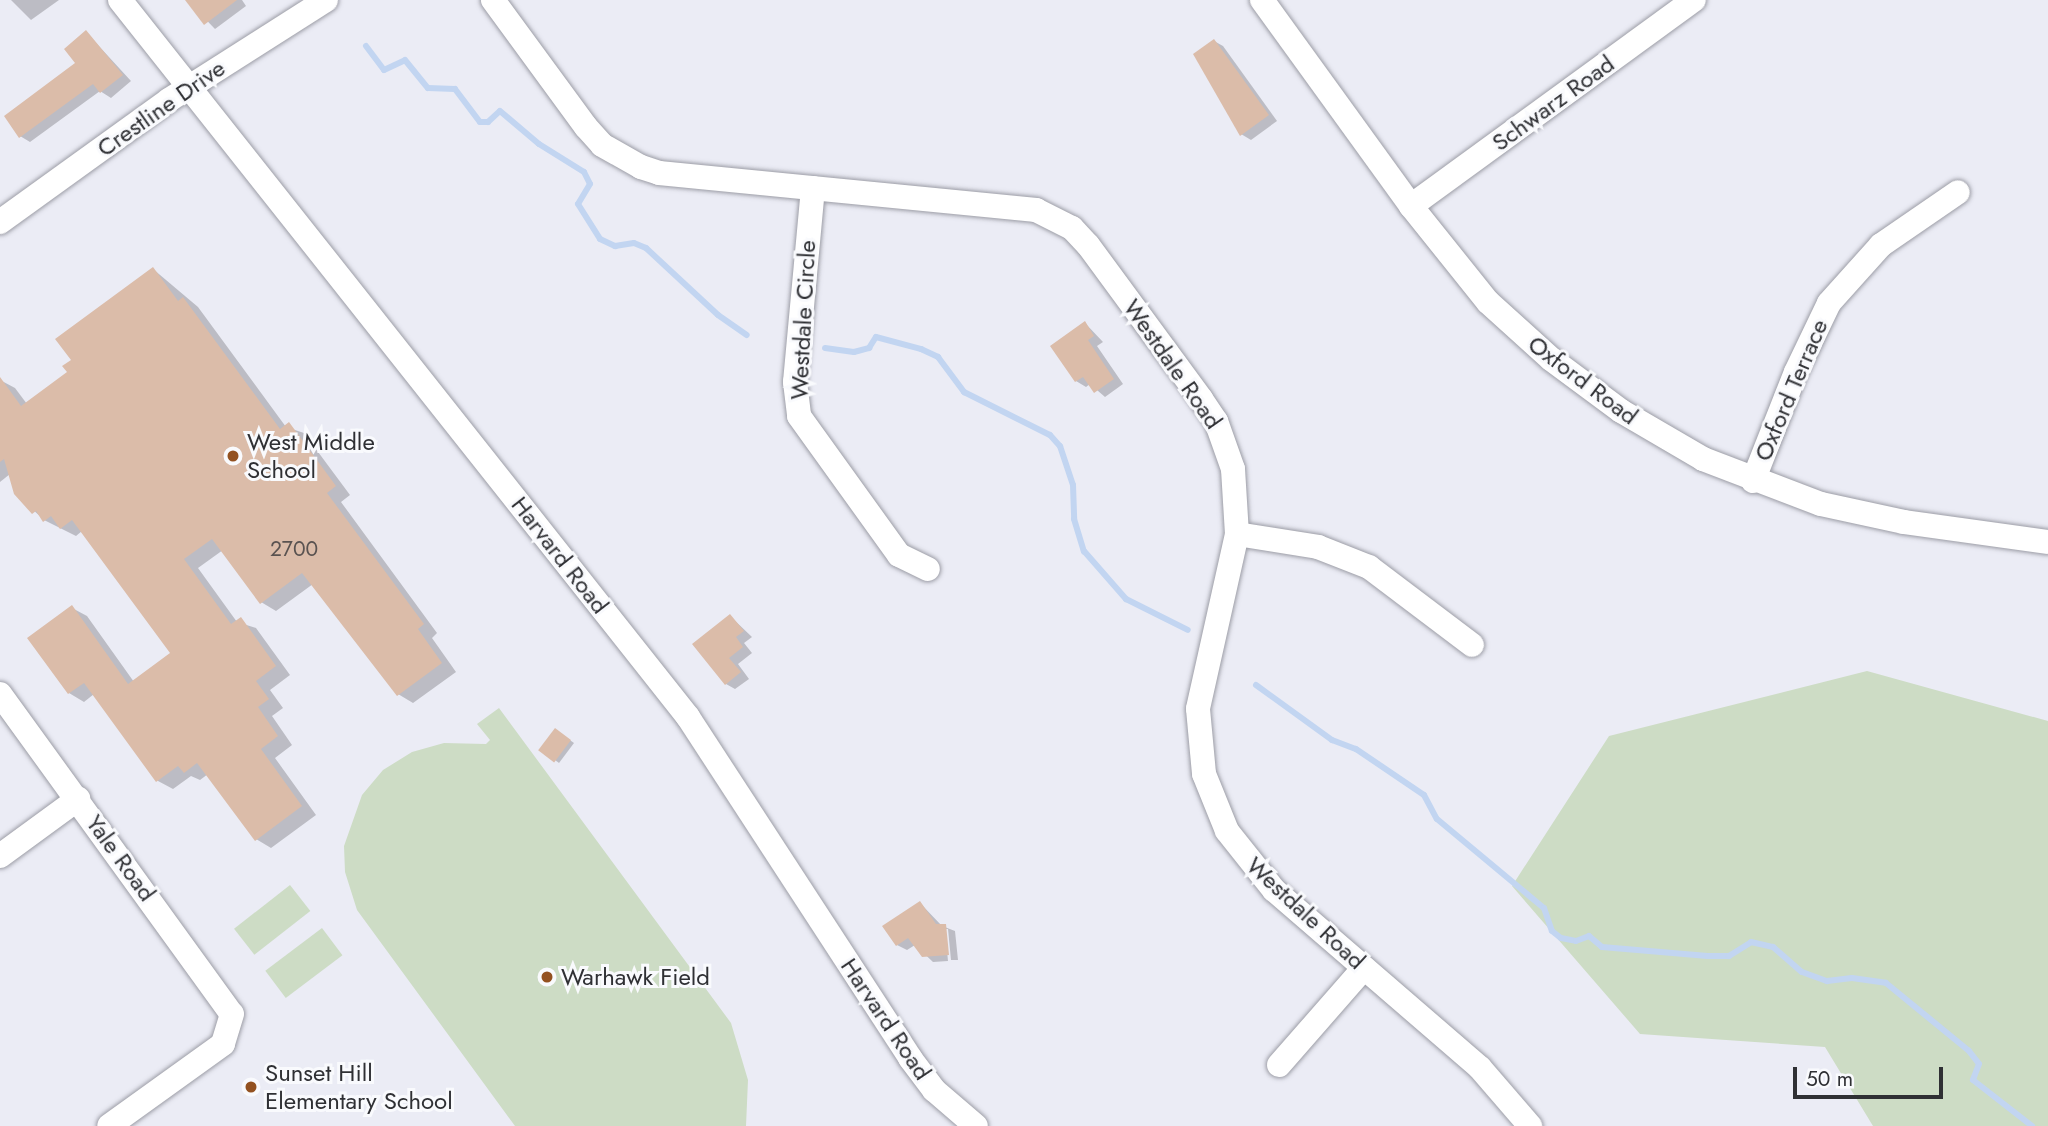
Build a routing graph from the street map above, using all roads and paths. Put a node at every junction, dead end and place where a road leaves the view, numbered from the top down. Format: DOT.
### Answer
graph roads {
  1 [pos="120,0"];
  2 [pos="326,0"];
  3 [pos="493,0"];
  4 [pos="1262,0"];
  5 [pos="1694,0"];
  6 [pos="188,86"];
  7 [pos="813,188"];
  8 [pos="1958,192"];
  9 [pos="1411,206"];
  10 [pos="0,222"];
  11 [pos="1753,481"];
  12 [pos="1237,534"];
  13 [pos="2048,542"];
  14 [pos="928,569"];
  15 [pos="1472,645"];
  16 [pos="0,694"];
  17 [pos="78,799"];
  18 [pos="0,856"];
  19 [pos="1364,968"];
  20 [pos="1279,1065"];
  21 [pos="109,1126"];
  22 [pos="976,1126"];
  23 [pos="1530,1126"];
  1 -- 6 [label="street, Harvard Road"];
  2 -- 6 [label="street, Crestline Drive"];
  3 -- 7 [label="street, Westdale Road"];
  4 -- 9 [label="street, Oxford Road"];
  5 -- 9 [label="street, Schwarz Road"];
  6 -- 10 [label="street, Crestline Drive"];
  6 -- 22 [label="street, Harvard Road"];
  7 -- 12 [label="street, Westdale Road"];
  7 -- 14 [label="street, Westdale Circle"];
  8 -- 11 [label="street, Oxford Terrace"];
  9 -- 11 [label="street, Oxford Road"];
  11 -- 13 [label="street, Oxford Road"];
  12 -- 15 [label="street"];
  12 -- 19 [label="street, Westdale Road"];
  16 -- 17 [label="street, Yale Road"];
  17 -- 18 [label="street"];
  17 -- 21 [label="street, Yale Road"];
  19 -- 20 [label="street"];
  19 -- 23 [label="street, Westdale Road"];
}
